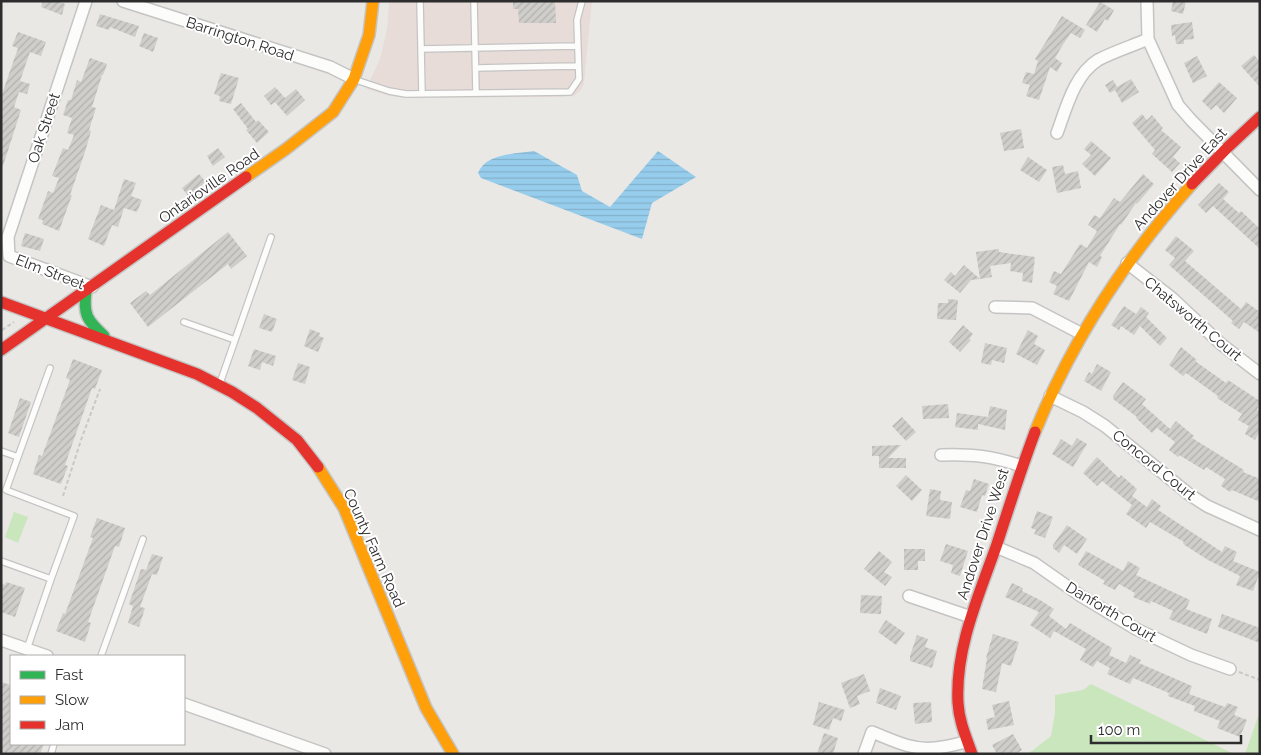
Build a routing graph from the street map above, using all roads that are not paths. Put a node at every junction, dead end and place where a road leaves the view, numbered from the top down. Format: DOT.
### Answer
graph roads {
  1 [pos="86,1"];
  2 [pos="124,1"];
  3 [pos="372,1"];
  4 [pos="420,1"];
  5 [pos="474,1"];
  6 [pos="582,1"];
  7 [pos="1147,1"];
  8 [pos="1148,40"];
  9 [pos="577,46"];
  10 [pos="421,48"];
  11 [pos="475,48"];
  12 [pos="578,66"];
  13 [pos="476,68"];
  14 [pos="354,80"];
  15 [pos="476,93"];
  16 [pos="422,94"];
  17 [pos="1260,117"];
  18 [pos="1056,133"];
  19 [pos="1222,152"];
  20 [pos="1260,190"];
  21 [pos="271,237"];
  22 [pos="9,256"];
  23 [pos="1126,264"];
  24 [pos="89,289"];
  25 [pos="1,302"];
  26 [pos="995,307"];
  27 [pos="46,318"];
  28 [pos="184,322"];
  29 [pos="1082,334"];
  30 [pos="235,340"];
  31 [pos="109,341"];
  32 [pos="1,350"];
  33 [pos="50,368"];
  34 [pos="1260,374"];
  35 [pos="219,386"];
  36 [pos="1050,396"];
  37 [pos="1,451"];
  38 [pos="941,455"];
  39 [pos="18,456"];
  40 [pos="1022,466"];
  41 [pos="1260,530"];
  42 [pos="143,539"];
  43 [pos="996,548"];
  44 [pos="1,561"];
  45 [pos="51,579"];
  46 [pos="909,596"];
  47 [pos="971,617"];
  48 [pos="1,640"];
  49 [pos="27,649"];
  50 [pos="44,655"];
  51 [pos="101,655"];
  52 [pos="1230,669"];
  53 [pos="185,704"];
  54 [pos="966,742"];
  55 [pos="325,754"];
  56 [pos="453,754"];
  57 [pos="864,754"];
  58 [pos="972,754"];
  1 -- 22 [label="street, Oak Street"];
  2 -- 14 [label="street, Barrington Road"];
  3 -- 14 [label="street, Ontarioville Road"];
  4 -- 10 [label="lane"];
  5 -- 11 [label="lane"];
  6 -- 9 [label="lane"];
  7 -- 8 [label="street"];
  8 -- 18 [label="street"];
  8 -- 19 [label="street"];
  9 -- 11 [label="lane"];
  9 -- 12 [label="lane"];
  10 -- 11 [label="lane"];
  10 -- 16 [label="lane"];
  11 -- 13 [label="lane"];
  12 -- 13 [label="lane"];
  12 -- 15 [label="lane"];
  13 -- 15 [label="lane"];
  14 -- 16 [label="lane"];
  14 -- 24 [label="street, Ontarioville Road"];
  15 -- 16 [label="lane"];
  17 -- 19 [label="street, Andover Drive East"];
  19 -- 20 [label="street"];
  19 -- 23 [label="street, Andover Drive East"];
  21 -- 30 [label="lane"];
  22 -- 24 [label="street, Elm Street"];
  23 -- 29 [label="street, Andover Drive East"];
  23 -- 34 [label="street, Chatsworth Court"];
  24 -- 27 [label="street, Ontarioville Road"];
  24 -- 31 [label="street"];
  25 -- 27 [label="street, County Farm Road"];
  26 -- 29 [label="street"];
  27 -- 31 [label="street, County Farm Road"];
  27 -- 32 [label="street, Ontarioville Road"];
  28 -- 30 [label="lane"];
  29 -- 36 [label="street, Andover Drive West"];
  30 -- 35 [label="lane"];
  31 -- 35 [label="street, County Farm Road"];
  33 -- 39 [label="lane"];
  35 -- 56 [label="street, County Farm Road"];
  36 -- 40 [label="street, Andover Drive West"];
  36 -- 41 [label="street, Concord Court"];
  37 -- 39 [label="lane"];
  38 -- 40 [label="street"];
  39 -- 45 [label="lane"];
  40 -- 43 [label="street, Andover Drive West"];
  42 -- 51 [label="lane"];
  43 -- 47 [label="street, Andover Drive West"];
  43 -- 52 [label="street, Danforth Court"];
  44 -- 45 [label="lane"];
  45 -- 49 [label="lane"];
  46 -- 47 [label="street"];
  47 -- 54 [label="street, Andover Drive West"];
  48 -- 49 [label="street"];
  49 -- 50 [label="street"];
  53 -- 55 [label="street"];
  54 -- 57 [label="street"];
  54 -- 58 [label="street, Andover Drive West"];
}
